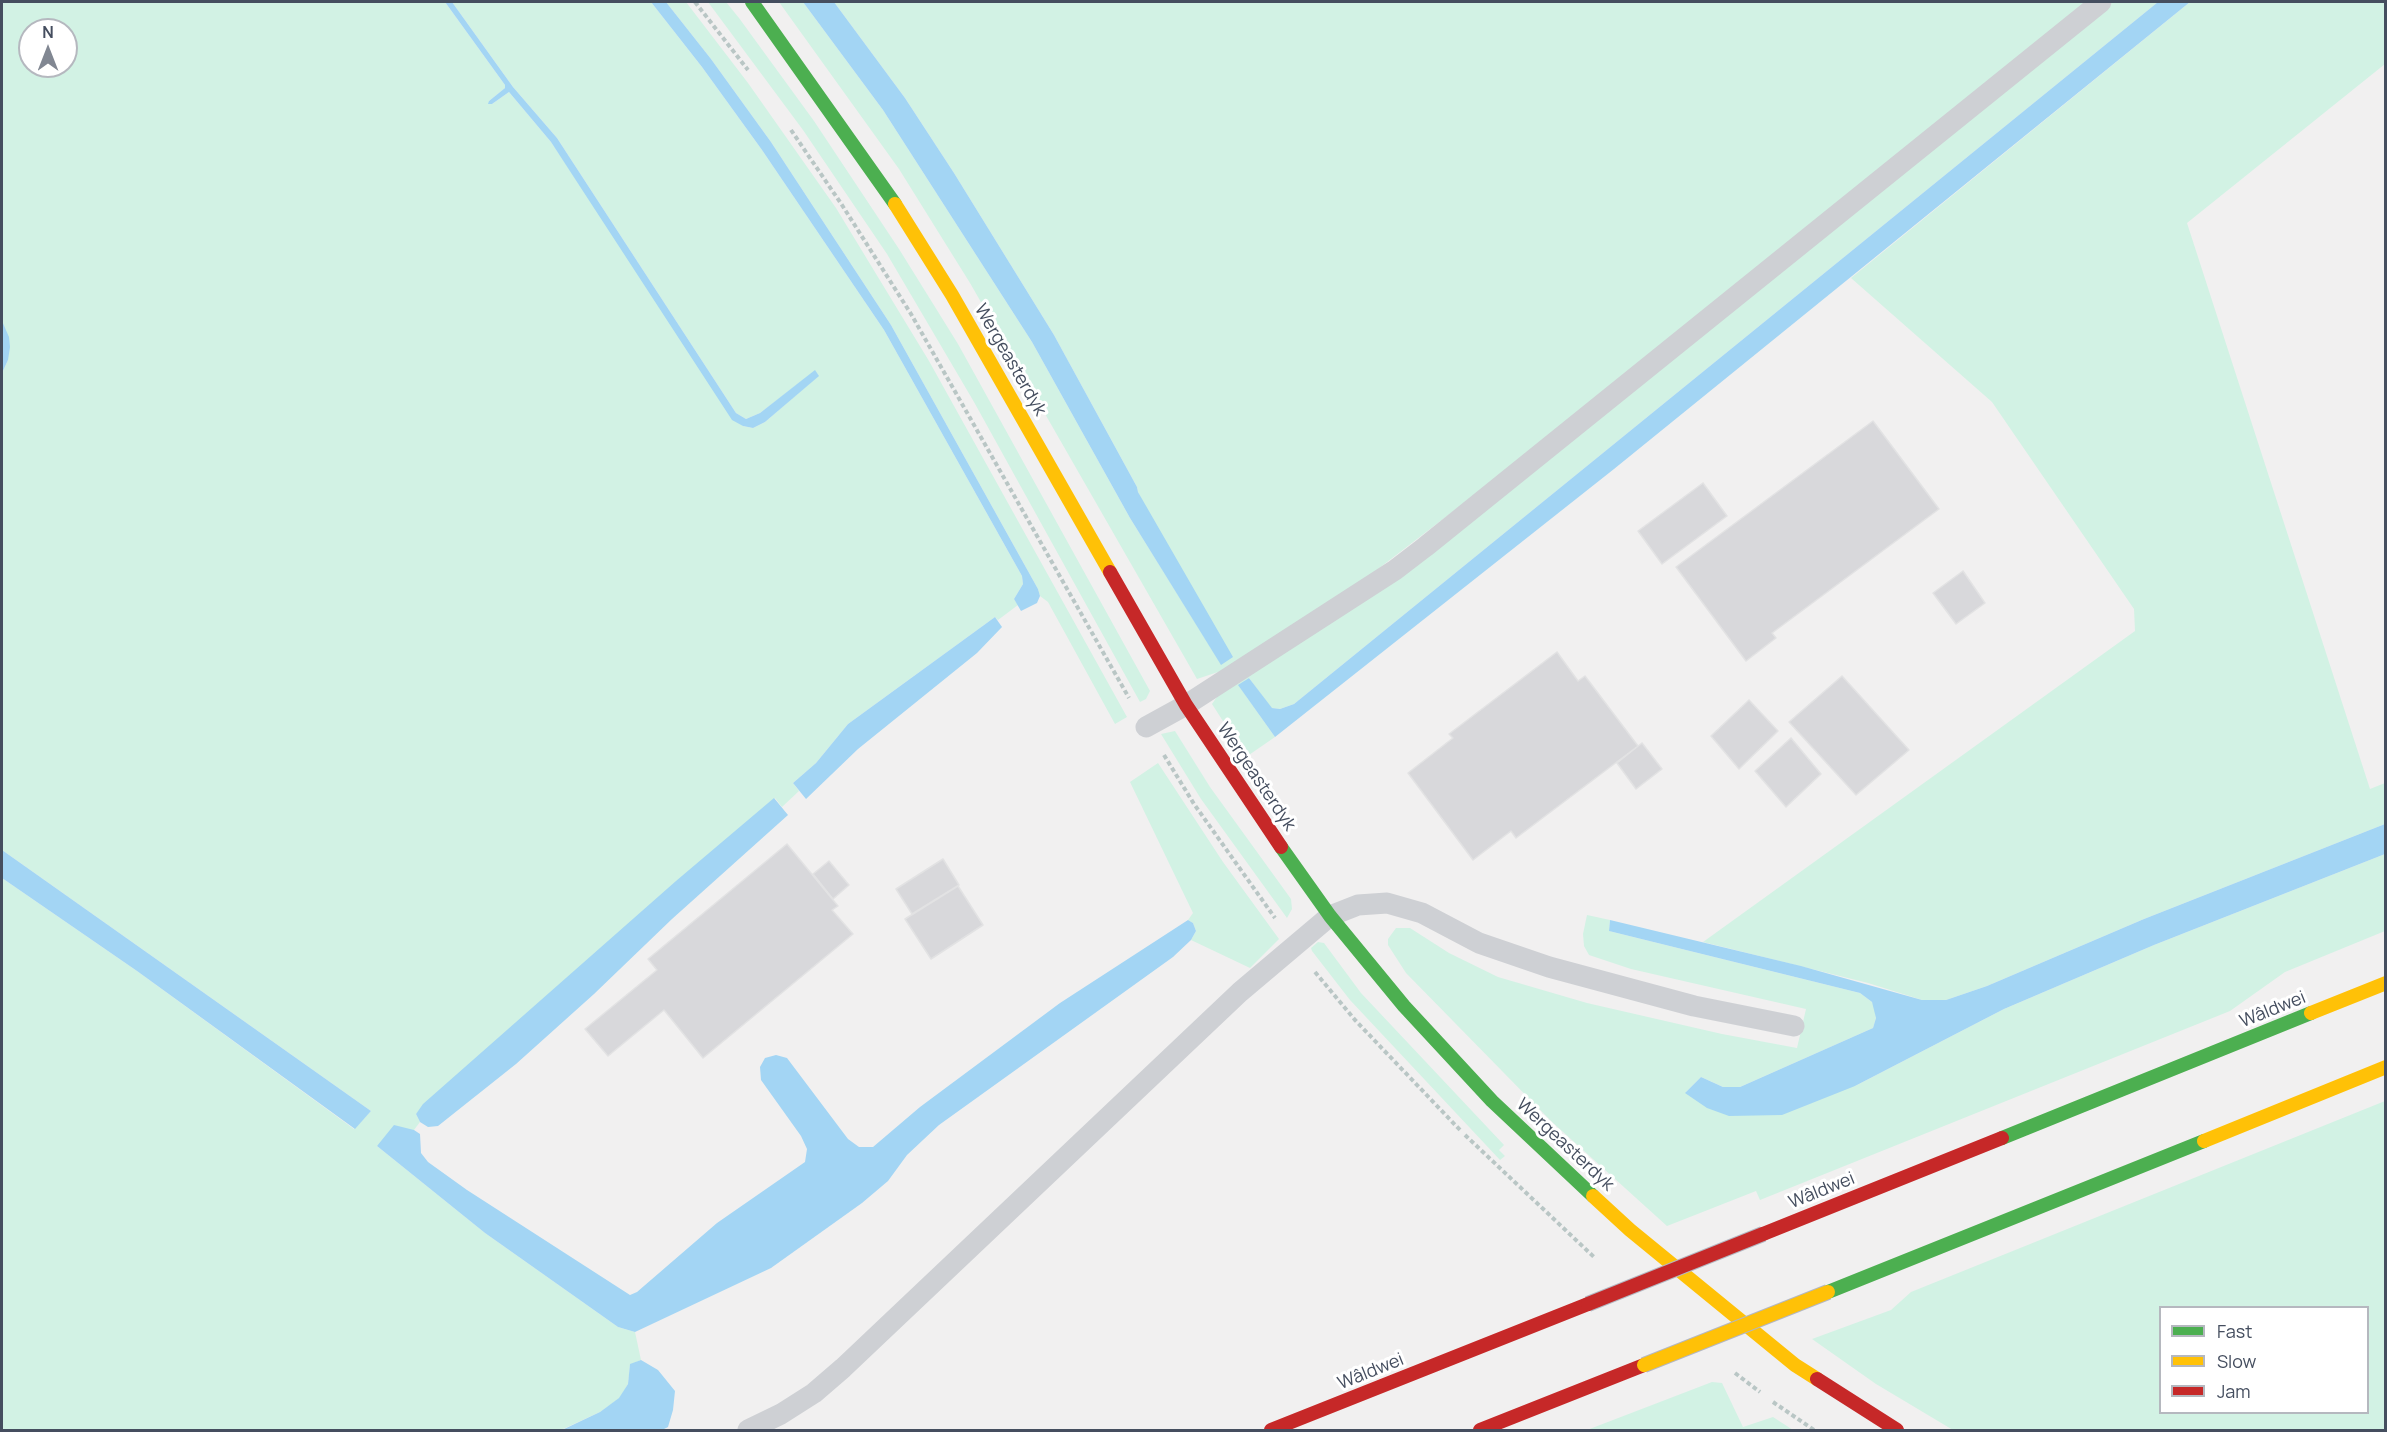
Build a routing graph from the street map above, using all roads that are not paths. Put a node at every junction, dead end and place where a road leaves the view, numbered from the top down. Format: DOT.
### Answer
graph roads {
  1 [pos="752,2"];
  2 [pos="2101,2"];
  3 [pos="1186,705"];
  4 [pos="1146,727"];
  5 [pos="1330,916"];
  6 [pos="2385,984"];
  7 [pos="1794,1026"];
  8 [pos="2385,1067"];
  9 [pos="748,1431"];
  10 [pos="1271,1431"];
  11 [pos="1480,1431"];
  12 [pos="1897,1431"];
  1 -- 3 [label="main road, Wergeasterdyk"];
  2 -- 3 [label="lane"];
  3 -- 4 [label="lane"];
  3 -- 5 [label="main road, Wergeasterdyk"];
  5 -- 7 [label="lane"];
  5 -- 9 [label="lane"];
  5 -- 12 [label="main road, Wergeasterdyk"];
  6 -- 10 [label="main road, Wâldwei, bridge"];
  8 -- 11 [label="main road, bridge"];
}
